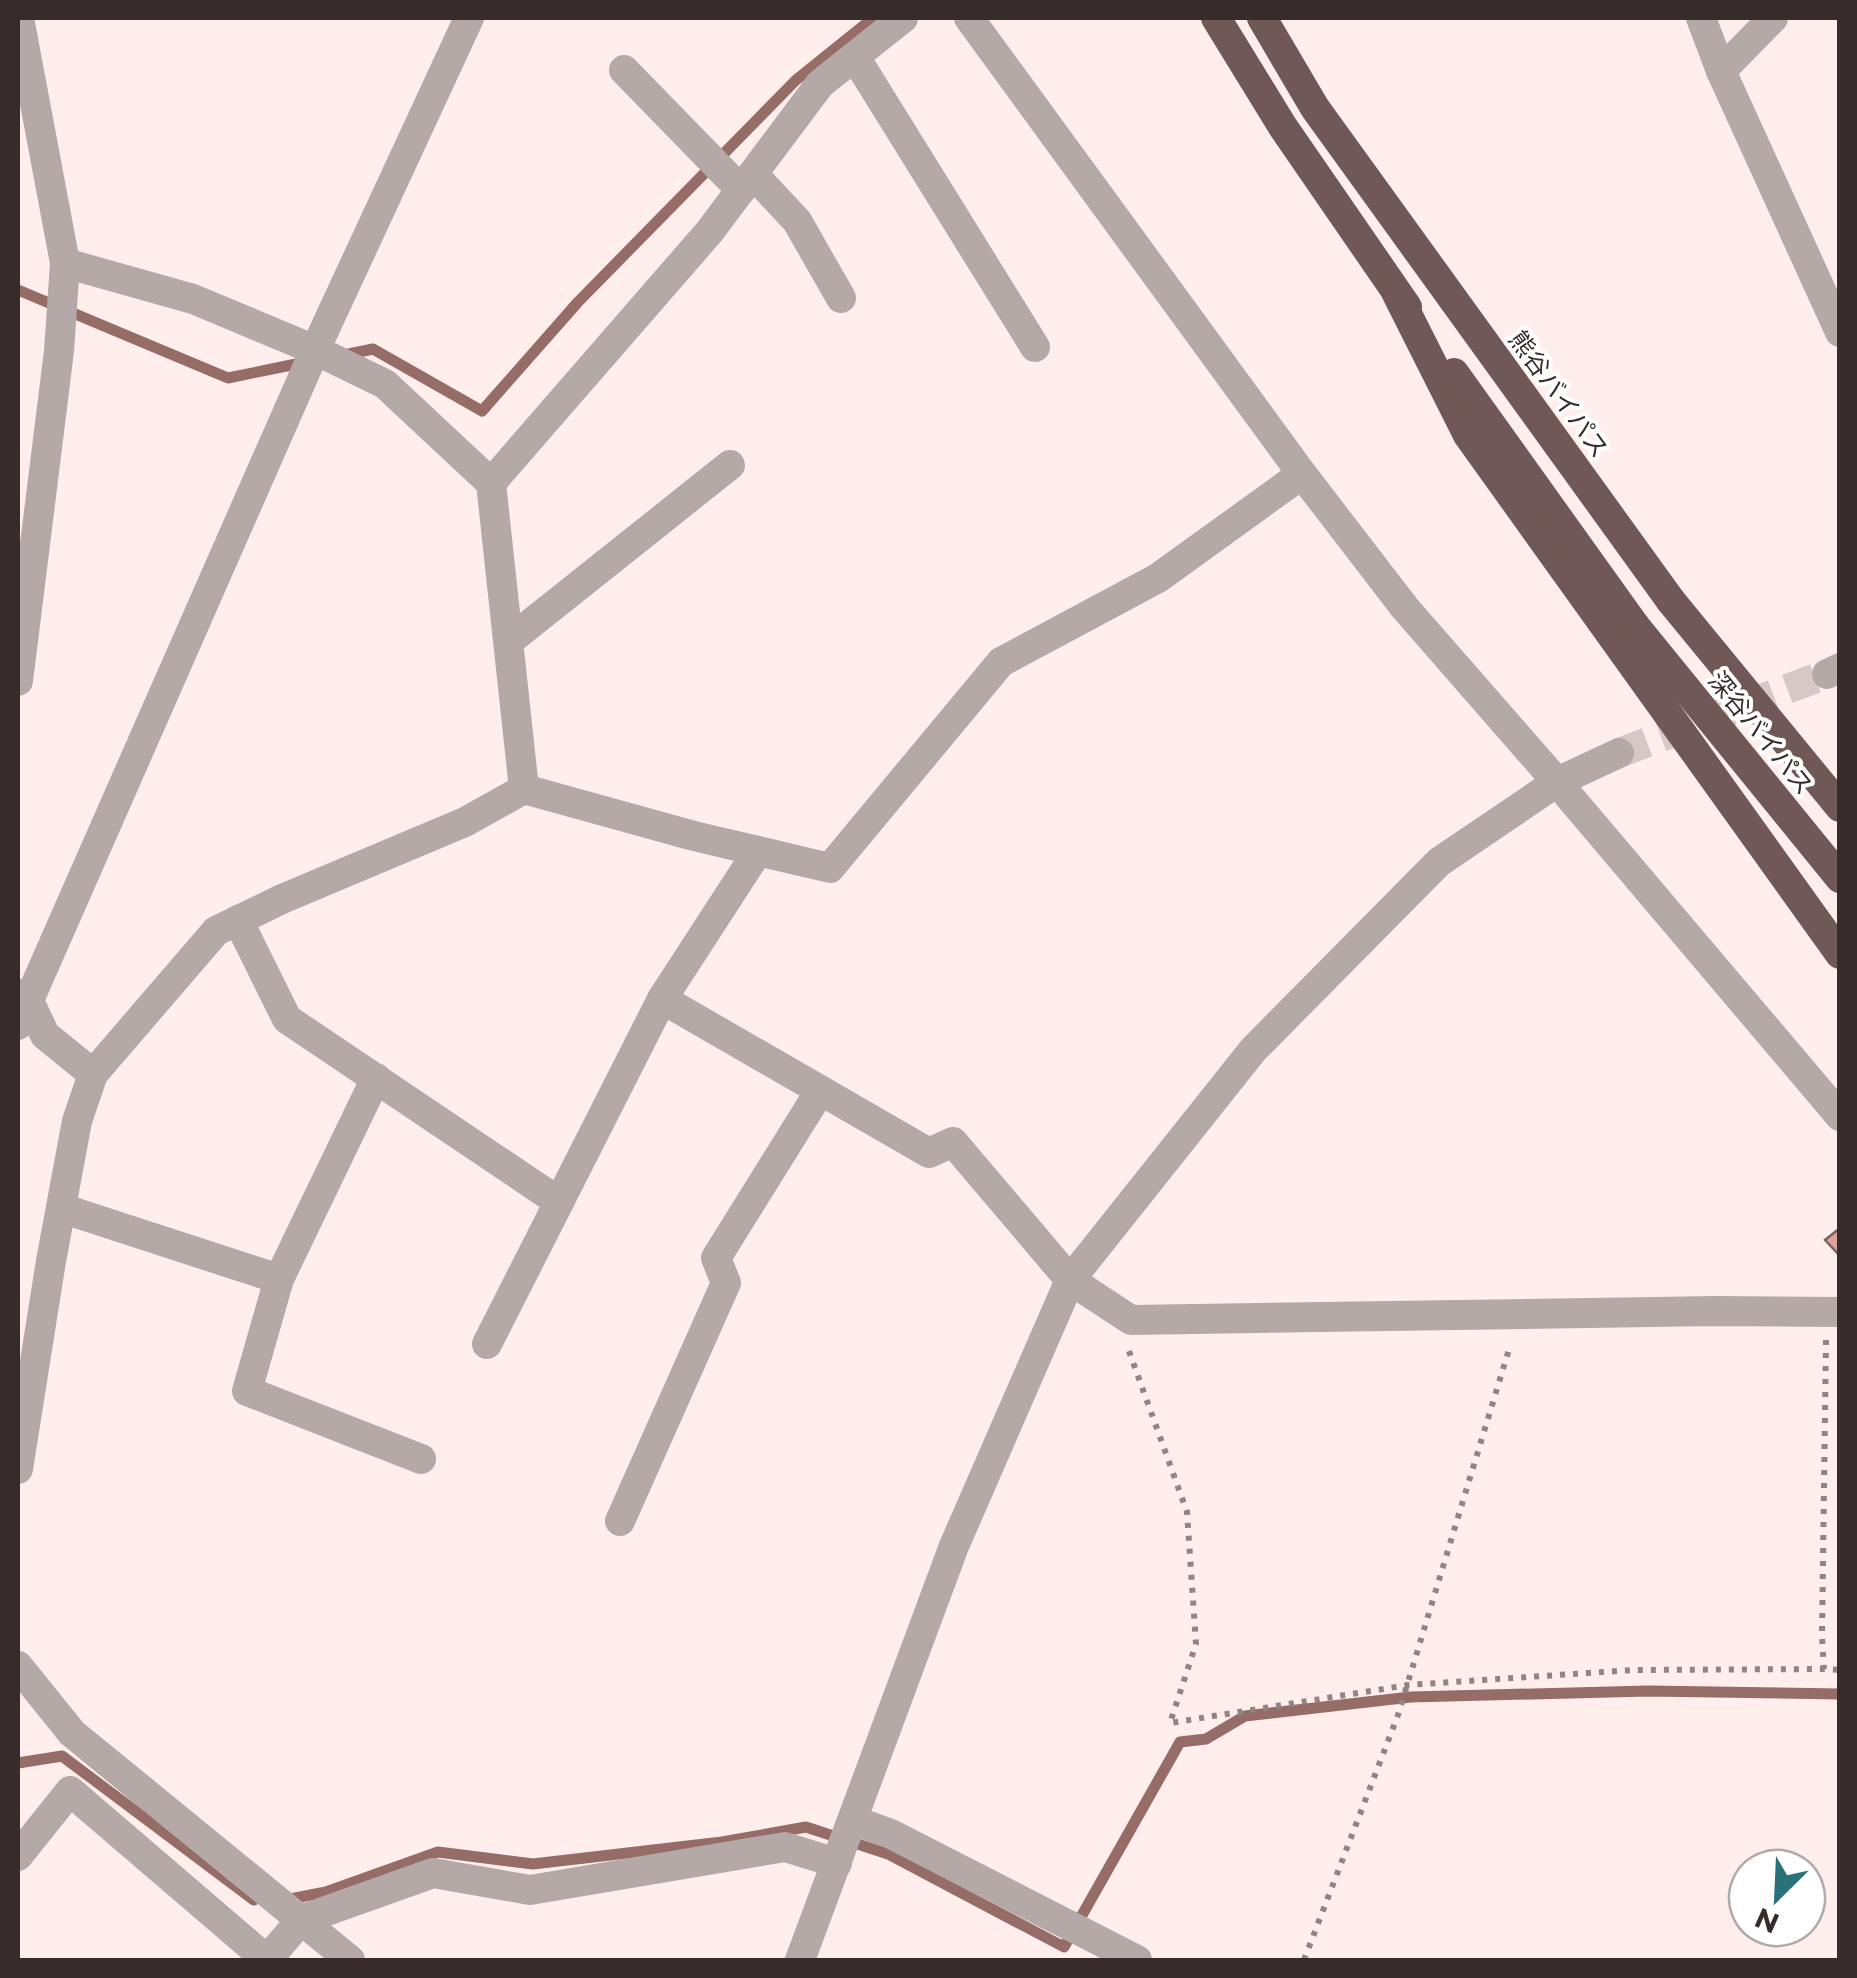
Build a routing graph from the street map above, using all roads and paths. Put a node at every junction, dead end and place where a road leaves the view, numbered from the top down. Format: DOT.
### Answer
graph roads {
  1 [pos="19,18"];
  2 [pos="469,18"];
  3 [pos="903,18"];
  4 [pos="969,18"];
  5 [pos="1216,18"];
  6 [pos="1262,18"];
  7 [pos="1700,18"];
  8 [pos="1773,18"];
  9 [pos="854,57"];
  10 [pos="624,70"];
  11 [pos="1721,71"];
  12 [pos="747,182"];
  13 [pos="65,273"];
  14 [pos="1396,292"];
  15 [pos="841,298"];
  16 [pos="1840,332"];
  17 [pos="1035,347"];
  18 [pos="316,351"];
  19 [pos="730,465"];
  20 [pos="1302,474"];
  21 [pos="492,483"];
  22 [pos="1671,601"];
  23 [pos="509,641"];
  24 [pos="18,681"];
  25 [pos="1619,753"];
  26 [pos="1840,780"];
  27 [pos="1557,782"];
  28 [pos="524,789"];
  29 [pos="1840,807"];
  30 [pos="758,851"];
  31 [pos="1840,878"];
  32 [pos="238,920"];
  33 [pos="1840,954"];
  34 [pos="662,999"];
  35 [pos="21,1006"];
  36 [pos="93,1074"];
  37 [pos="376,1078"];
  38 [pos="820,1090"];
  39 [pos="1840,1116"];
  40 [pos="559,1202"];
  41 [pos="61,1208"];
  42 [pos="279,1279"];
  43 [pos="1070,1280"];
  44 [pos="1833,1311"];
  45 [pos="1115,1312"];
  46 [pos="1520,1314"];
  47 [pos="487,1344"];
  48 [pos="421,1459"];
  49 [pos="18,1469"];
  50 [pos="620,1521"];
  51 [pos="18,1666"];
  52 [pos="1824,1669"];
  53 [pos="1840,1670"];
  54 [pos="1408,1685"];
  55 [pos="852,1822"];
  56 [pos="18,1856"];
  57 [pos="836,1863"];
  58 [pos="301,1920"];
  59 [pos="267,1960"];
  60 [pos="350,1960"];
  61 [pos="800,1960"];
  62 [pos="1137,1960"];
  63 [pos="1304,1960"];
  1 -- 13 [label="street"];
  2 -- 18 [label="street"];
  3 -- 9 [label="street"];
  4 -- 20 [label="street"];
  5 -- 14 [label="highway"];
  6 -- 22 [label="highway, 熊谷バイパス"];
  7 -- 11 [label="street"];
  8 -- 11 [label="street"];
  9 -- 12 [label="street"];
  9 -- 17 [label="street"];
  10 -- 12 [label="street"];
  11 -- 16 [label="street"];
  12 -- 15 [label="street"];
  12 -- 21 [label="street"];
  13 -- 18 [label="street"];
  13 -- 24 [label="street"];
  14 -- 31 [label="highway, 深谷バイパス, bridge"];
  14 -- 33 [label="highway"];
  18 -- 21 [label="street"];
  18 -- 35 [label="street"];
  19 -- 23 [label="street"];
  20 -- 27 [label="street"];
  20 -- 30 [label="street"];
  21 -- 23 [label="street"];
  22 -- 26 [label="highway, 熊谷バイパス, bridge"];
  22 -- 29 [label="highway, 深谷バイパス, bridge"];
  23 -- 28 [label="street"];
  25 -- 27 [label="street"];
  27 -- 39 [label="street"];
  27 -- 43 [label="street"];
  28 -- 30 [label="street"];
  28 -- 32 [label="street"];
  30 -- 34 [label="street"];
  32 -- 36 [label="street"];
  32 -- 37 [label="street"];
  34 -- 38 [label="street"];
  34 -- 40 [label="street"];
  35 -- 36 [label="street"];
  36 -- 41 [label="street"];
  37 -- 40 [label="street"];
  37 -- 42 [label="street"];
  38 -- 43 [label="street"];
  38 -- 50 [label="street"];
  40 -- 47 [label="street"];
  41 -- 42 [label="street"];
  41 -- 49 [label="street"];
  42 -- 48 [label="street"];
  43 -- 45 [label="street"];
  43 -- 55 [label="street"];
  44 -- 46 [label="street"];
  44 -- 52 [label="path"];
  45 -- 46 [label="street"];
  45 -- 54 [label="path"];
  46 -- 54 [label="path"];
  51 -- 58 [label="street"];
  52 -- 53 [label="path"];
  52 -- 54 [label="path"];
  54 -- 63 [label="path"];
  55 -- 57 [label="street"];
  55 -- 62 [label="street"];
  56 -- 59 [label="street"];
  57 -- 58 [label="street"];
  57 -- 61 [label="street"];
  58 -- 59 [label="street"];
  58 -- 60 [label="street"];
}
